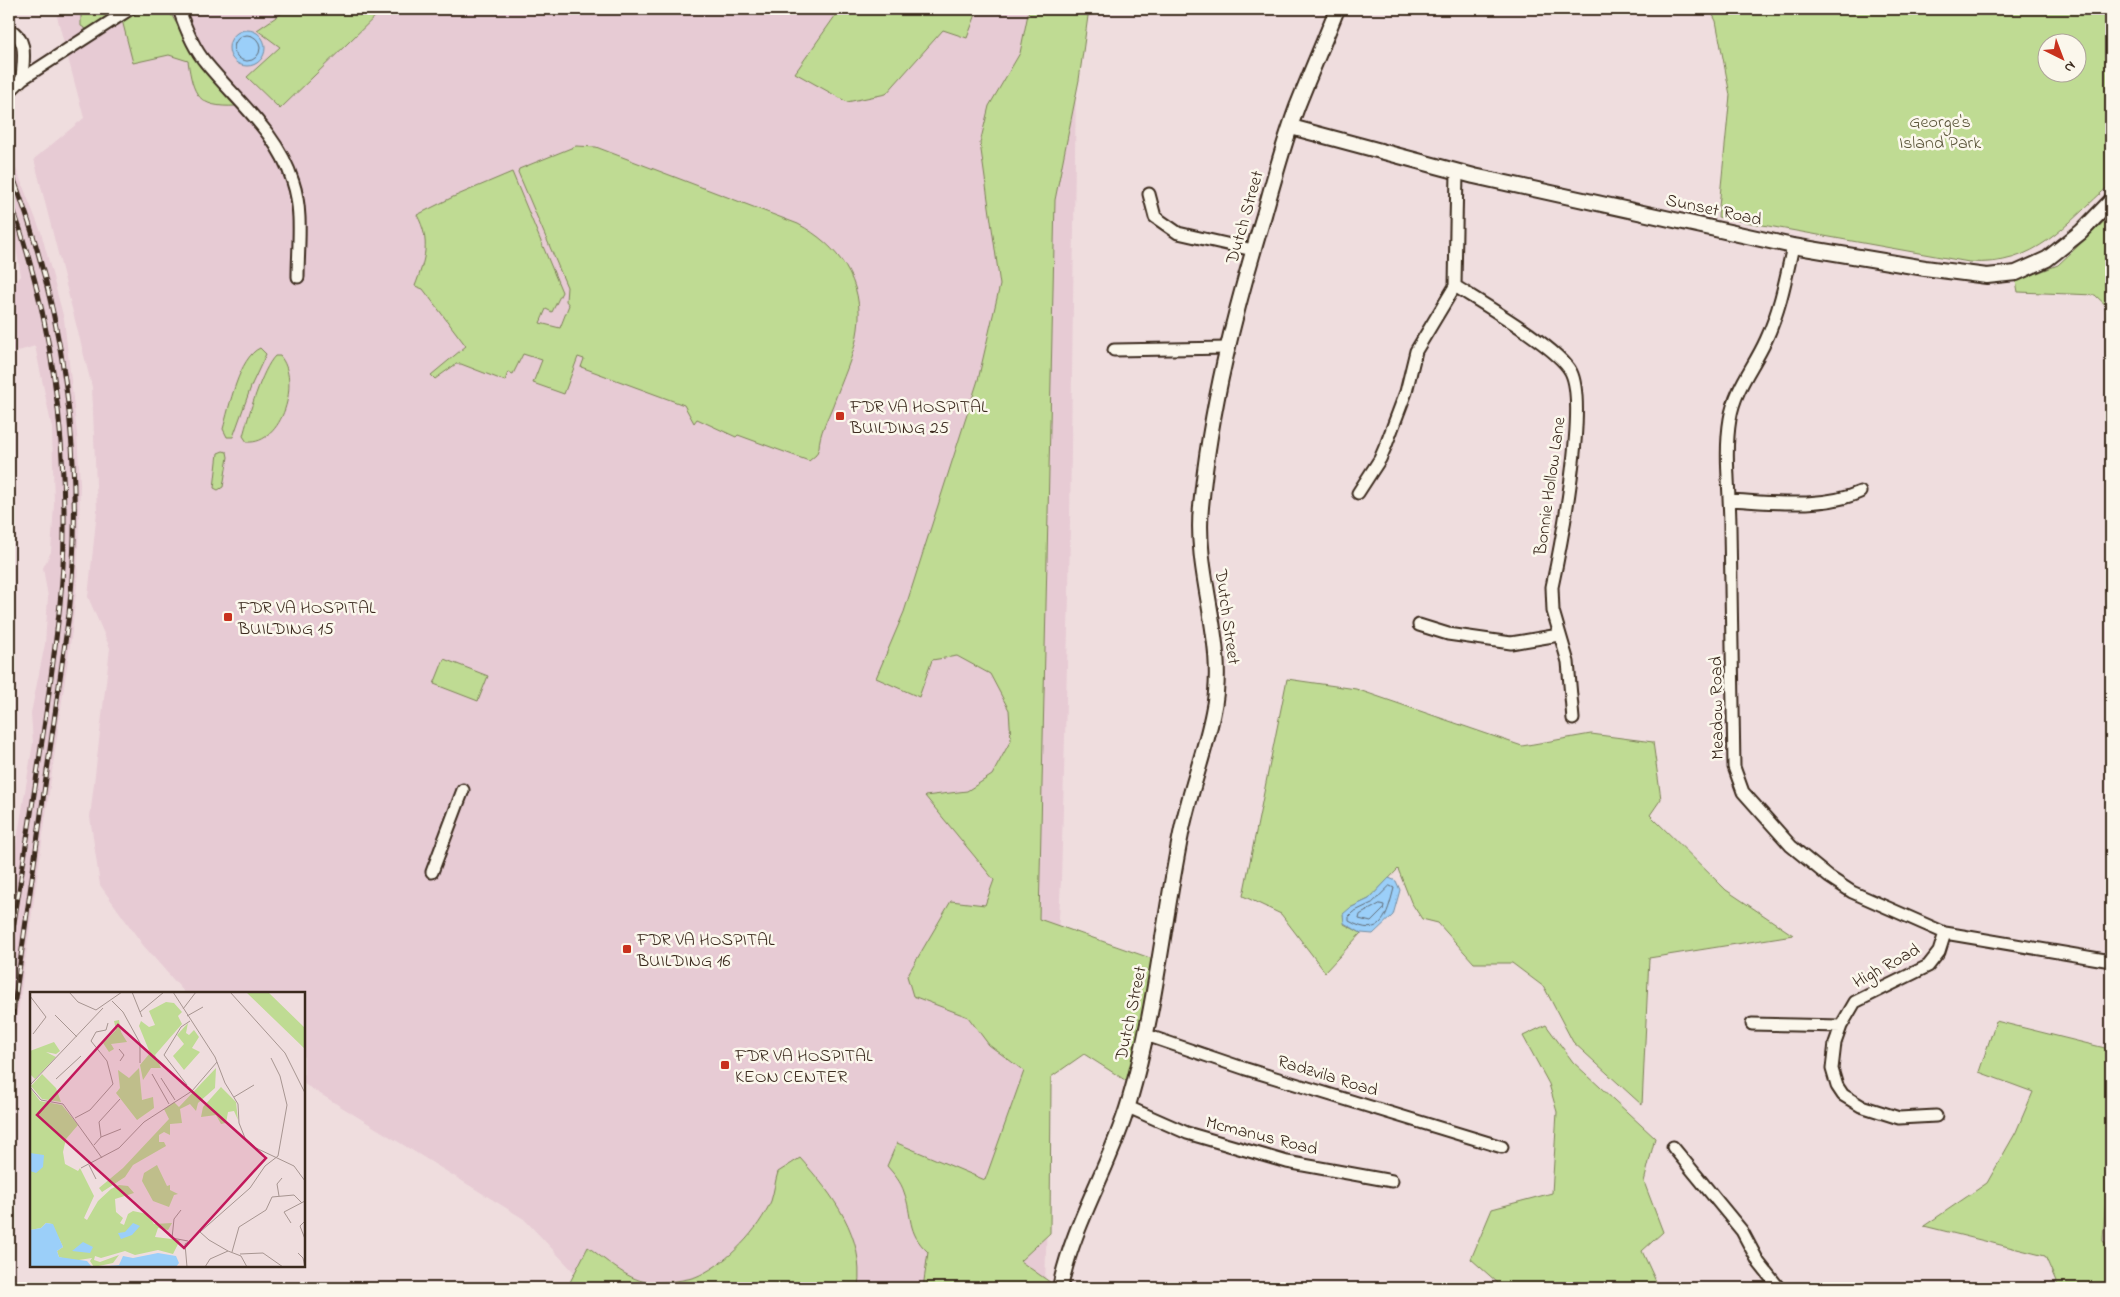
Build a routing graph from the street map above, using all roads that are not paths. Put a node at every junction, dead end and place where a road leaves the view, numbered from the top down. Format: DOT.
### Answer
graph roads {
  1 [pos="130,9"];
  2 [pos="178,9"];
  3 [pos="1337,9"];
  4 [pos="9,29"];
  5 [pos="22,79"];
  6 [pos="9,92"];
  7 [pos="1291,126"];
  8 [pos="1456,171"];
  9 [pos="1149,194"];
  10 [pos="2111,202"];
  11 [pos="1793,246"];
  12 [pos="1253,250"];
  13 [pos="298,277"];
  14 [pos="1454,286"];
  15 [pos="1228,348"];
  16 [pos="1114,350"];
  17 [pos="1860,492"];
  18 [pos="1358,493"];
  19 [pos="1730,500"];
  20 [pos="1419,625"];
  21 [pos="1559,634"];
  22 [pos="1573,719"];
  23 [pos="463,790"];
  24 [pos="432,872"];
  25 [pos="1945,932"];
  26 [pos="2111,960"];
  27 [pos="1752,1024"];
  28 [pos="1841,1026"];
  29 [pos="1146,1035"];
  30 [pos="1128,1108"];
  31 [pos="1936,1116"];
  32 [pos="1502,1147"];
  33 [pos="1672,1147"];
  34 [pos="1392,1181"];
  35 [pos="1060,1288"];
  36 [pos="1778,1288"];
  1 -- 5 [label="street"];
  2 -- 13 [label="street"];
  3 -- 7 [label="street, Dutch Street"];
  4 -- 5 [label="street"];
  5 -- 6 [label="street"];
  7 -- 8 [label="street, Sunset Road"];
  7 -- 12 [label="street, Dutch Street"];
  8 -- 11 [label="street, Sunset Road"];
  8 -- 14 [label="street"];
  9 -- 12 [label="street"];
  10 -- 11 [label="street, Sunset Road"];
  11 -- 19 [label="street, Meadow Road"];
  12 -- 15 [label="street, Dutch Street"];
  14 -- 18 [label="street"];
  14 -- 21 [label="street, Bonnie Hollow Lane"];
  15 -- 16 [label="street"];
  15 -- 29 [label="street, Dutch Street"];
  17 -- 19 [label="street"];
  19 -- 25 [label="street, Meadow Road"];
  20 -- 21 [label="street"];
  21 -- 22 [label="street, Bonnie Hollow Lane"];
  23 -- 24 [label="street"];
  25 -- 26 [label="street, Meadow Road"];
  25 -- 28 [label="street, High Road"];
  27 -- 28 [label="street"];
  28 -- 31 [label="street, High Road"];
  29 -- 30 [label="street, Dutch Street"];
  29 -- 32 [label="street, Radzvila Road"];
  30 -- 34 [label="street, Mcmanus Road"];
  30 -- 35 [label="street, Dutch Street"];
  33 -- 36 [label="street"];
}
